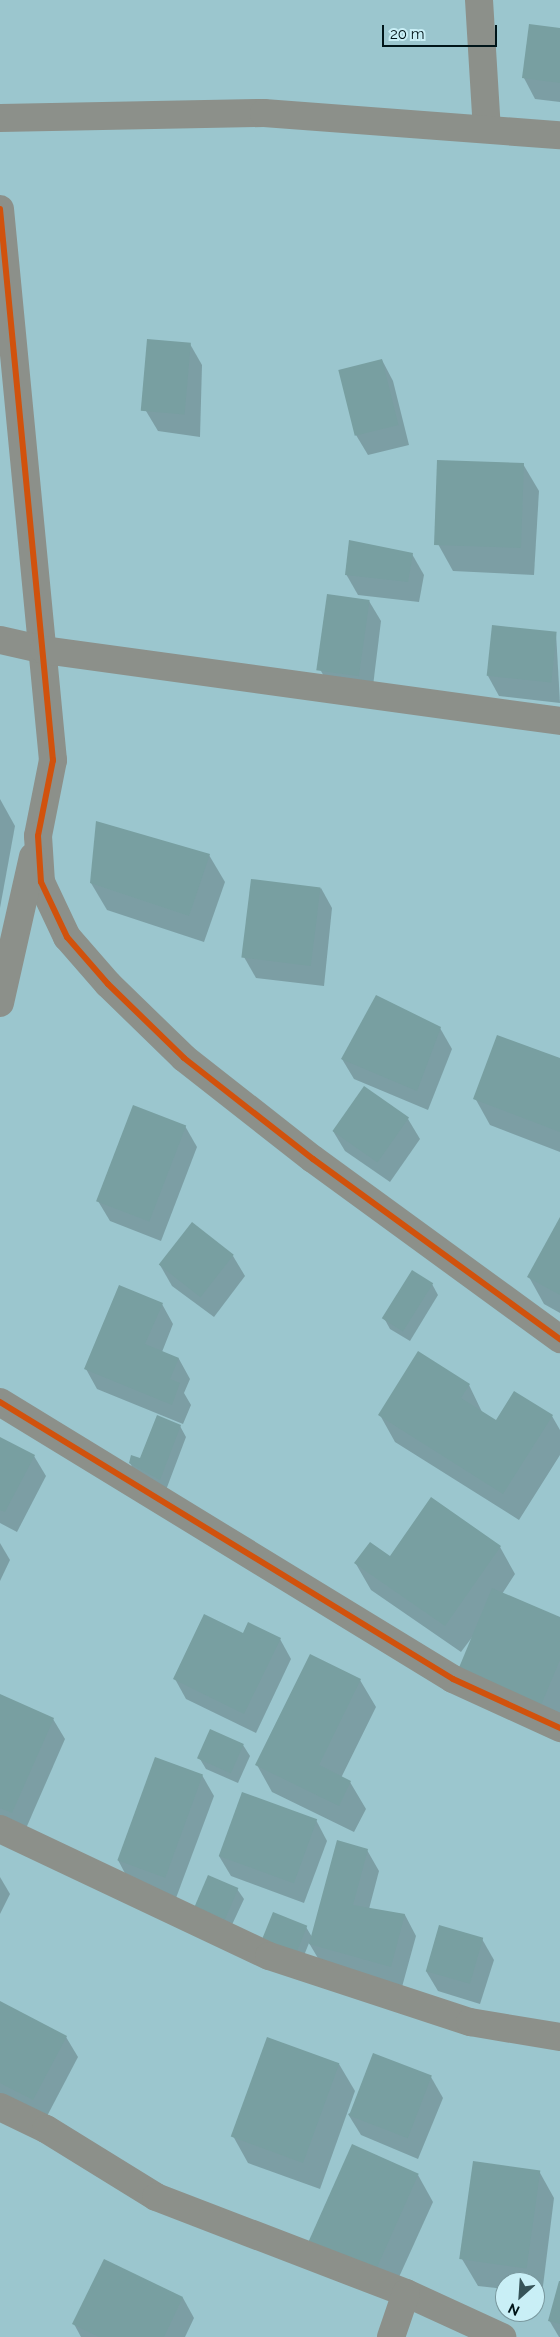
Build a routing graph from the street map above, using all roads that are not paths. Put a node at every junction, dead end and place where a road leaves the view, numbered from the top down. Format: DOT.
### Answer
graph roads {
  1 [pos="479,0"];
  2 [pos="0,118"];
  3 [pos="487,129"];
  4 [pos="560,135"];
  5 [pos="0,208"];
  6 [pos="0,640"];
  7 [pos="44,650"];
  8 [pos="560,721"];
  9 [pos="38,836"];
  10 [pos="0,1003"];
  11 [pos="560,1339"];
  12 [pos="0,1402"];
  13 [pos="560,1728"];
  14 [pos="0,1829"];
  15 [pos="560,2037"];
  16 [pos="0,2107"];
  17 [pos="406,2293"];
  18 [pos="391,2337"];
  19 [pos="502,2337"];
  1 -- 3 [label="street"];
  2 -- 3 [label="street"];
  3 -- 4 [label="street"];
  5 -- 7 [label="street"];
  6 -- 7 [label="street"];
  7 -- 8 [label="street"];
  7 -- 9 [label="street"];
  9 -- 10 [label="street"];
  9 -- 11 [label="street"];
  12 -- 13 [label="street"];
  14 -- 15 [label="street"];
  16 -- 17 [label="street"];
  17 -- 18 [label="street"];
  17 -- 19 [label="street"];
}
